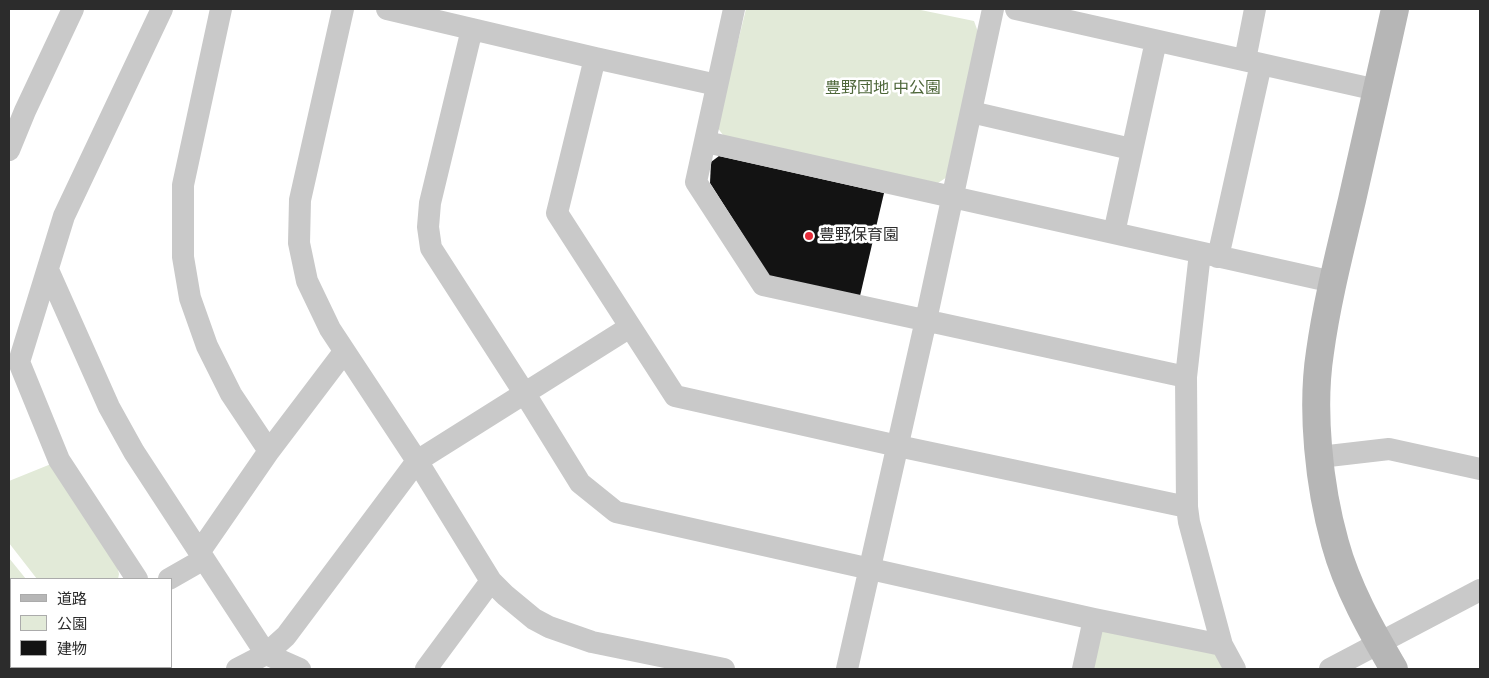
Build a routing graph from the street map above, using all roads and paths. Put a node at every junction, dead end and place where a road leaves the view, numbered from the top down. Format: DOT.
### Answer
graph roads {
  1 [pos="73,9"];
  2 [pos="162,9"];
  3 [pos="221,9"];
  4 [pos="343,9"];
  5 [pos="387,9"];
  6 [pos="734,9"];
  7 [pos="993,9"];
  8 [pos="1016,9"];
  9 [pos="1254,9"];
  10 [pos="1395,9"];
  11 [pos="472,29"];
  12 [pos="1156,41"];
  13 [pos="595,58"];
  14 [pos="1253,62"];
  15 [pos="717,86"];
  16 [pos="1377,90"];
  17 [pos="971,112"];
  18 [pos="706,142"];
  19 [pos="9,150"];
  20 [pos="1131,150"];
  21 [pos="953,197"];
  22 [pos="1114,233"];
  23 [pos="1209,255"];
  24 [pos="48,270"];
  25 [pos="1333,282"];
  26 [pos="926,320"];
  27 [pos="630,327"];
  28 [pos="344,352"];
  29 [pos="1186,377"];
  30 [pos="525,394"];
  31 [pos="898,446"];
  32 [pos="269,452"];
  33 [pos="1320,457"];
  34 [pos="417,461"];
  35 [pos="1480,469"];
  36 [pos="1187,507"];
  37 [pos="202,555"];
  38 [pos="871,569"];
  39 [pos="133,576"];
  40 [pos="170,578"];
  41 [pos="492,581"];
  42 [pos="1480,590"];
  43 [pos="1094,619"];
  44 [pos="1378,643"];
  45 [pos="1222,645"];
  46 [pos="266,654"];
  47 [pos="237,669"];
  48 [pos="300,669"];
  49 [pos="426,669"];
  50 [pos="724,669"];
  51 [pos="848,669"];
  52 [pos="1083,669"];
  53 [pos="1235,669"];
  54 [pos="1330,669"];
  55 [pos="1394,669"];
  1 -- 19 [label="street"];
  2 -- 24 [label="street"];
  3 -- 32 [label="street"];
  4 -- 28 [label="street"];
  5 -- 11 [label="street"];
  6 -- 15 [label="street"];
  7 -- 17 [label="street"];
  8 -- 12 [label="street"];
  9 -- 14 [label="street"];
  10 -- 16 [label="street"];
  11 -- 13 [label="street"];
  11 -- 30 [label="street"];
  12 -- 14 [label="street"];
  12 -- 20 [label="street"];
  13 -- 15 [label="street"];
  13 -- 27 [label="street"];
  14 -- 16 [label="street"];
  14 -- 23 [label="street"];
  15 -- 18 [label="street"];
  16 -- 25 [label="street"];
  17 -- 20 [label="street"];
  17 -- 21 [label="street"];
  18 -- 21 [label="street"];
  18 -- 26 [label="street"];
  20 -- 22 [label="street"];
  21 -- 22 [label="street"];
  21 -- 26 [label="street"];
  22 -- 23 [label="street"];
  23 -- 25 [label="street"];
  23 -- 29 [label="street"];
  24 -- 37 [label="street"];
  24 -- 39 [label="street"];
  25 -- 33 [label="street"];
  26 -- 29 [label="street"];
  26 -- 31 [label="street"];
  27 -- 30 [label="street"];
  27 -- 31 [label="street"];
  28 -- 32 [label="street"];
  28 -- 34 [label="street"];
  29 -- 36 [label="street"];
  30 -- 34 [label="street"];
  30 -- 38 [label="street"];
  31 -- 36 [label="street"];
  31 -- 38 [label="street"];
  32 -- 37 [label="street"];
  33 -- 35 [label="street"];
  33 -- 44 [label="street"];
  34 -- 41 [label="street"];
  34 -- 46 [label="street"];
  36 -- 45 [label="street"];
  37 -- 40 [label="street"];
  37 -- 46 [label="street"];
  38 -- 43 [label="street"];
  38 -- 51 [label="street"];
  41 -- 49 [label="street"];
  41 -- 50 [label="street"];
  42 -- 44 [label="street"];
  43 -- 45 [label="street"];
  43 -- 52 [label="street"];
  44 -- 54 [label="street"];
  44 -- 55 [label="street"];
  45 -- 53 [label="street"];
  46 -- 47 [label="street"];
  46 -- 48 [label="street"];
}
